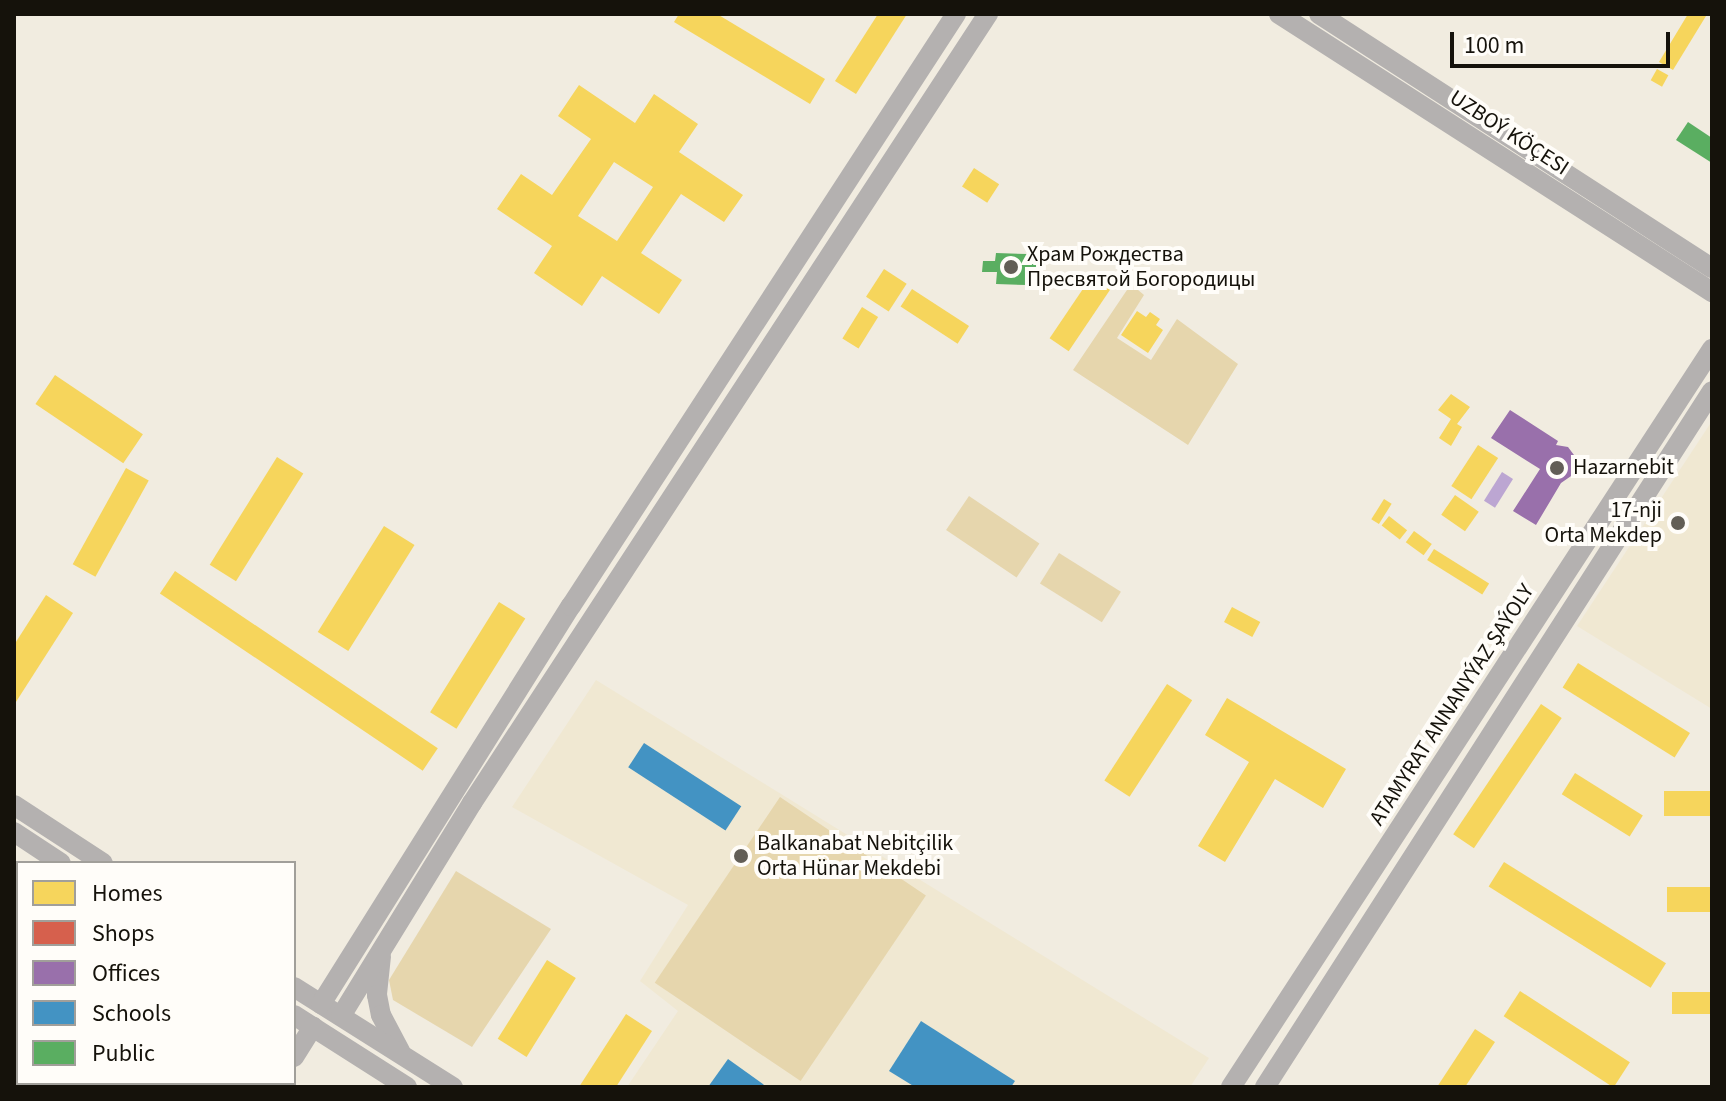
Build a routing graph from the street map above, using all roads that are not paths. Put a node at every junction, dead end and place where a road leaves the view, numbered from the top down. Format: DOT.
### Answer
graph roads {
  1 [pos="956,14"];
  2 [pos="988,14"];
  3 [pos="1279,14"];
  4 [pos="1319,14"];
  5 [pos="1712,268"];
  6 [pos="1712,292"];
  7 [pos="1712,349"];
  8 [pos="1712,391"];
  9 [pos="14,805"];
  10 [pos="14,832"];
  11 [pos="58,861"];
  12 [pos="100,861"];
  13 [pos="382,949"];
  14 [pos="296,988"];
  15 [pos="321,1004"];
  16 [pos="296,1016"];
  17 [pos="341,1016"];
  18 [pos="313,1027"];
  19 [pos="296,1054"];
  20 [pos="402,1054"];
  21 [pos="407,1087"];
  22 [pos="453,1087"];
  23 [pos="1231,1087"];
  24 [pos="1265,1087"];
  1 -- 15 [label="street"];
  2 -- 13 [label="street"];
  3 -- 6 [label="street, UZBOÝ KÖÇESI"];
  4 -- 5 [label="street, UZBOÝ KÖÇESI"];
  7 -- 23 [label="street, ATAMYRAT ANNANYÝAZ ŞAÝOLY"];
  8 -- 24 [label="street"];
  9 -- 12 [label="street"];
  10 -- 11 [label="street"];
  13 -- 17 [label="street"];
  13 -- 20 [label="street"];
  14 -- 15 [label="street"];
  15 -- 17 [label="street"];
  16 -- 18 [label="street"];
  17 -- 20 [label="street"];
  18 -- 19 [label="street"];
  18 -- 21 [label="street"];
  20 -- 22 [label="street"];
}
